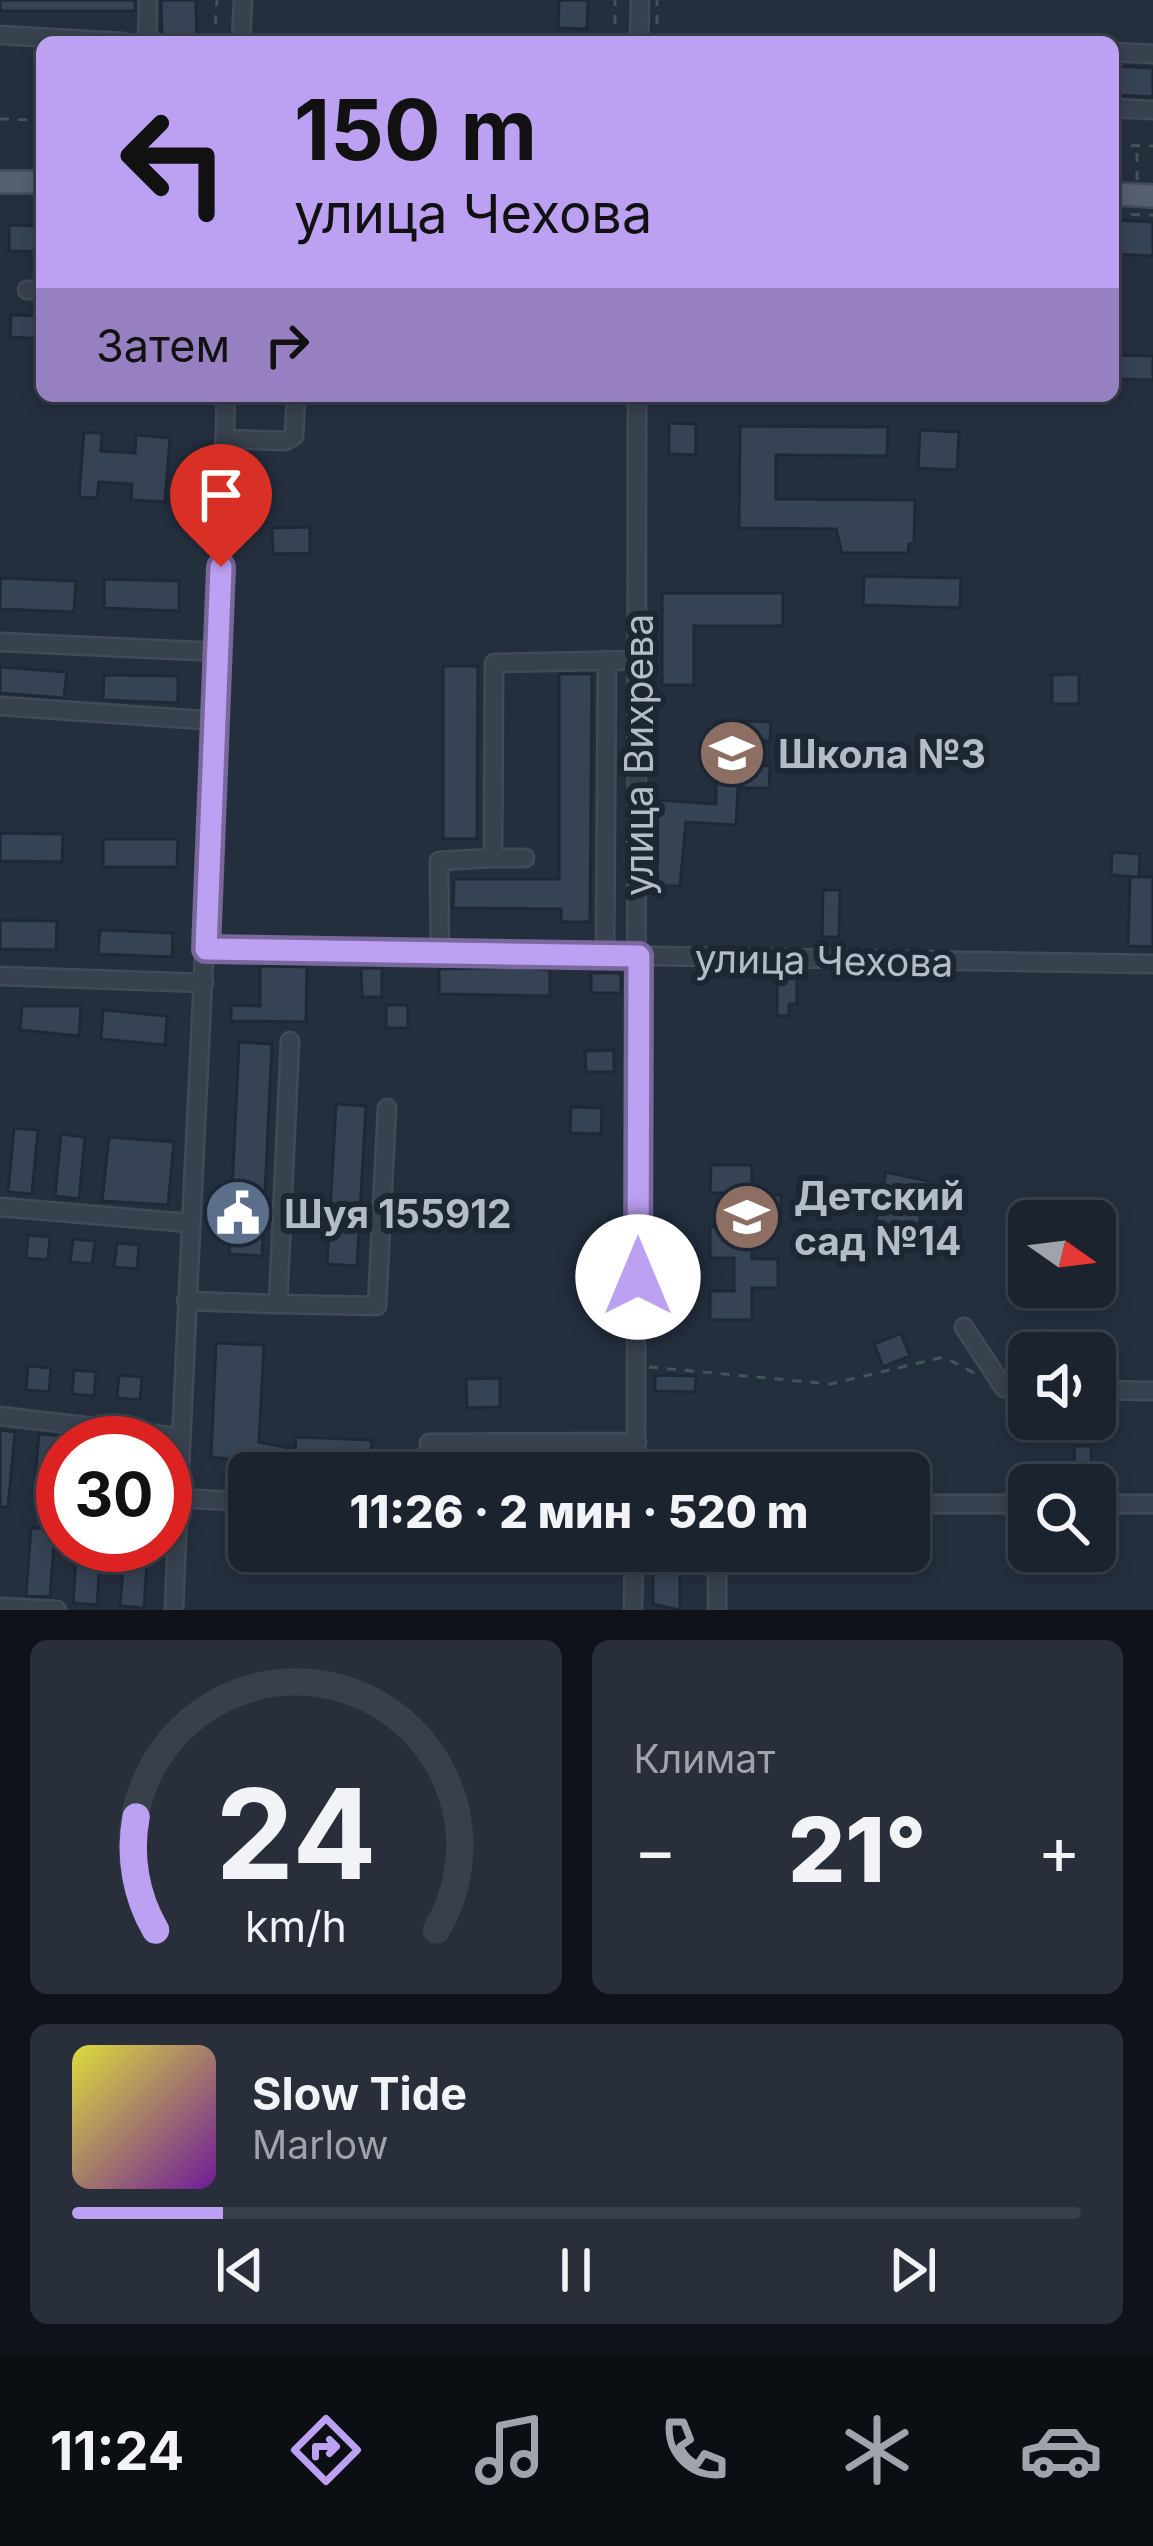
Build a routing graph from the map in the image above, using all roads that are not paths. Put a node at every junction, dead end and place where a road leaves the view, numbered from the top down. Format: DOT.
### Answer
graph roads {
  1 [pos="148,0"];
  2 [pos="244,0"];
  3 [pos="640,0"];
  4 [pos="0,35"];
  5 [pos="147,36"];
  6 [pos="241,36"];
  7 [pos="639,36"];
  8 [pos="36,37"];
  9 [pos="1119,52"];
  10 [pos="1153,54"];
  11 [pos="1119,109"];
  12 [pos="1153,110"];
  13 [pos="0,182"];
  14 [pos="36,182"];
  15 [pos="1119,194"];
  16 [pos="1153,196"];
  17 [pos="226,402"];
  18 [pos="296,402"];
  19 [pos="637,402"];
  20 [pos="225,440"];
  21 [pos="0,642"];
  22 [pos="219,652"];
  23 [pos="607,660"];
  24 [pos="638,660"];
  25 [pos="0,706"];
  26 [pos="217,721"];
  27 [pos="493,858"];
  28 [pos="525,858"];
  29 [pos="206,949"];
  30 [pos="440,953"];
  31 [pos="605,956"];
  32 [pos="639,956"];
  33 [pos="1153,964"];
  34 [pos="0,976"];
  35 [pos="204,983"];
  36 [pos="290,1041"];
  37 [pos="387,1108"];
  38 [pos="0,1207"];
  39 [pos="189,1223"];
  40 [pos="186,1301"];
  41 [pos="278,1304"];
  42 [pos="964,1328"];
  43 [pos="1008,1388"];
  44 [pos="1116,1390"];
  45 [pos="1153,1391"];
  46 [pos="0,1416"];
  47 [pos="179,1416"];
  48 [pos="36,1420"];
  49 [pos="637,1442"];
  50 [pos="429,1452"];
  51 [pos="637,1452"];
  52 [pos="192,1499"];
  53 [pos="228,1501"];
  54 [pos="930,1504"];
  55 [pos="1008,1504"];
  56 [pos="1116,1504"];
  57 [pos="1153,1504"];
  58 [pos="175,1572"];
  59 [pos="634,1572"];
  60 [pos="717,1572"];
  61 [pos="0,1606"];
  62 [pos="57,1610"];
  63 [pos="174,1610"];
  64 [pos="633,1610"];
  65 [pos="717,1610"];
  1 -- 5 [label="street"];
  2 -- 6 [label="street"];
  3 -- 7 [label="street"];
  4 -- 8 [label="street"];
  9 -- 10 [label="street"];
  11 -- 12 [label="street"];
  13 -- 14 [label="main road"];
  15 -- 16 [label="main road"];
  17 -- 20 [label="street"];
  18 -- 20 [label="street"];
  19 -- 24 [label="street, улица Вихрева"];
  20 -- 22 [label="street"];
  21 -- 22 [label="street"];
  22 -- 26 [label="street"];
  23 -- 24 [label="street"];
  23 -- 27 [label="street"];
  23 -- 31 [label="street"];
  24 -- 32 [label="street, улица Вихрева"];
  25 -- 26 [label="street"];
  26 -- 29 [label="street"];
  27 -- 28 [label="street"];
  27 -- 30 [label="street"];
  29 -- 30 [label="street, улица Чехова"];
  29 -- 35 [label="street"];
  30 -- 31 [label="street, улица Чехова"];
  31 -- 32 [label="street, улица Чехова"];
  32 -- 33 [label="street, улица Чехова"];
  32 -- 49 [label="street, улица Вихрева"];
  34 -- 35 [label="street"];
  35 -- 39 [label="street"];
  36 -- 41 [label="street"];
  37 -- 41 [label="street"];
  38 -- 39 [label="street"];
  39 -- 40 [label="street"];
  40 -- 41 [label="street"];
  40 -- 47 [label="street"];
  42 -- 43 [label="street"];
  44 -- 45 [label="street"];
  46 -- 48 [label="street"];
  49 -- 50 [label="street"];
  49 -- 51 [label="street, улица Вихрева"];
  52 -- 53 [label="street"];
  54 -- 55 [label="street"];
  56 -- 57 [label="street"];
  58 -- 63 [label="street"];
  59 -- 64 [label="street"];
  60 -- 65 [label="street"];
  61 -- 62 [label="street"];
}
